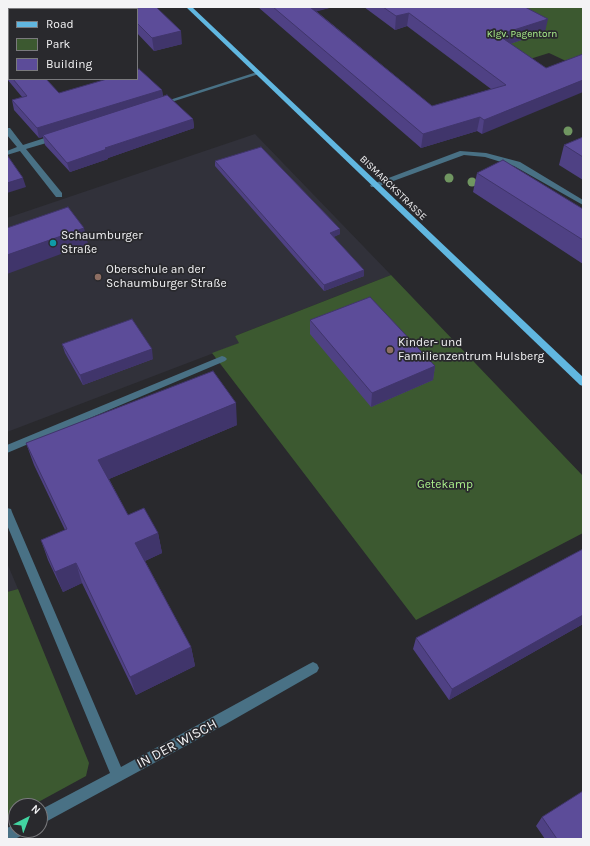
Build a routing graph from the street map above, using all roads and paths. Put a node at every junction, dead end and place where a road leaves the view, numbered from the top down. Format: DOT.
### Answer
graph roads {
  1 [pos="189,7"];
  2 [pos="259,73"];
  3 [pos="156,106"];
  4 [pos="7,130"];
  5 [pos="67,134"];
  6 [pos="22,148"];
  7 [pos="7,153"];
  8 [pos="374,185"];
  9 [pos="59,195"];
  10 [pos="583,203"];
  11 [pos="222,359"];
  12 [pos="583,384"];
  13 [pos="7,449"];
  14 [pos="7,512"];
  15 [pos="313,668"];
  16 [pos="118,775"];
  17 [pos="48,814"];
  1 -- 2 [label="main road, BISMARCKSTRASSE"];
  2 -- 3 [label="street"];
  2 -- 8 [label="main road, BISMARCKSTRASSE"];
  4 -- 6 [label="street"];
  5 -- 6 [label="street"];
  6 -- 7 [label="street"];
  6 -- 9 [label="street"];
  8 -- 10 [label="street"];
  8 -- 12 [label="main road, BISMARCKSTRASSE"];
  11 -- 13 [label="street"];
  14 -- 16 [label="street"];
  15 -- 16 [label="street, IN DER WISCH"];
  16 -- 17 [label="street, IN DER WISCH"];
}
